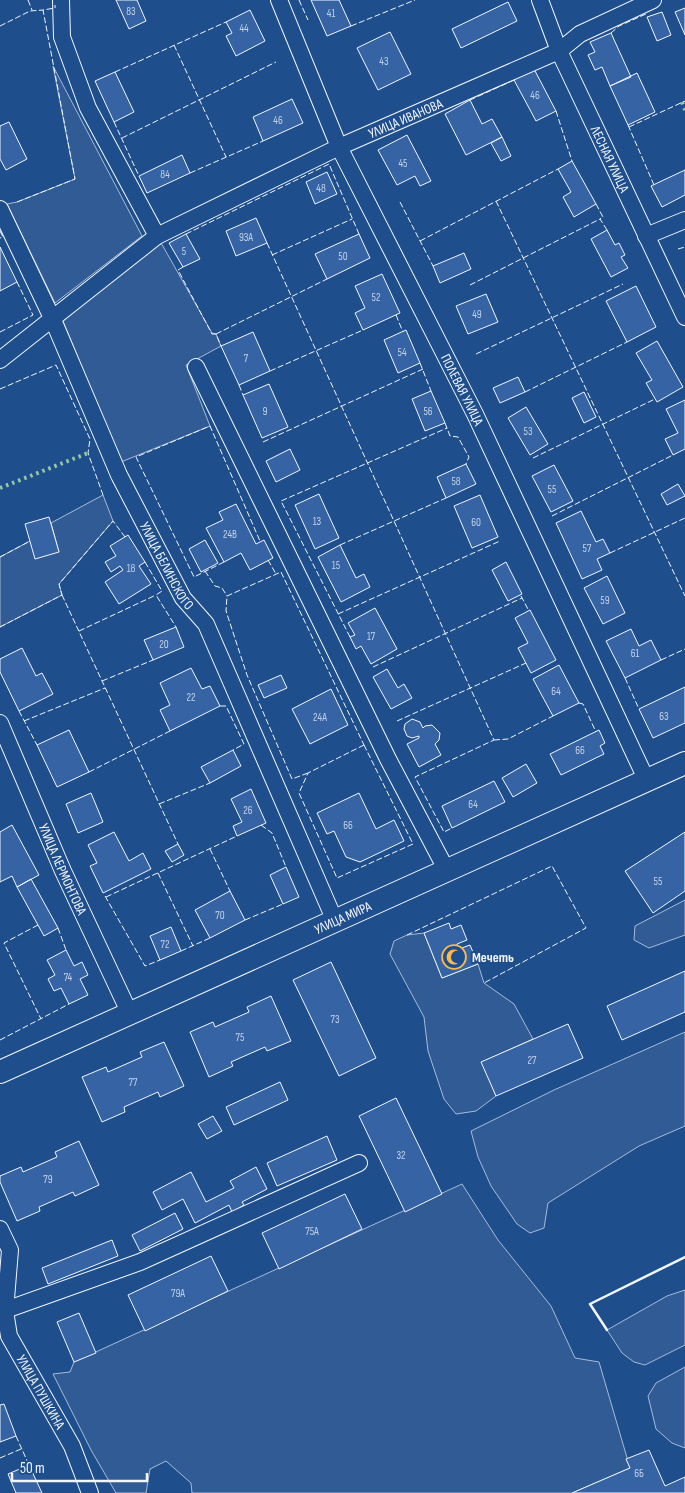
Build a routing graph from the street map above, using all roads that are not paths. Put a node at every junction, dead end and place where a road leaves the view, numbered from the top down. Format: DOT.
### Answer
graph roads {
  1 [pos="60,0"];
  2 [pos="279,0"];
  3 [pos="540,0"];
  4 [pos="653,0"];
  5 [pos="559,51"];
  6 [pos="339,147"];
  7 [pos="0,208"];
  8 [pos="685,220"];
  9 [pos="157,236"];
  10 [pos="646,236"];
  11 [pos="685,317"];
  12 [pos="53,320"];
  13 [pos="0,360"];
  14 [pos="196,367"];
  15 [pos="0,723"];
  16 [pos="685,763"];
  17 [pos="646,781"];
  18 [pos="446,871"];
  19 [pos="335,921"];
  20 [pos="130,1014"];
  21 [pos="0,1072"];
  22 [pos="358,1163"];
  23 [pos="0,1229"];
  24 [pos="2,1311"];
  25 [pos="90,1493"];
  1 -- 9 [label="street"];
  2 -- 6 [label="street, ПОЛЕВАЯ УЛИЦА"];
  3 -- 5 [label="street, ЛЕСНАЯ УЛИЦА"];
  4 -- 5 [label="street, УЛИЦА ИВАНОВА"];
  5 -- 6 [label="street, УЛИЦА ИВАНОВА"];
  5 -- 10 [label="street, ЛЕСНАЯ УЛИЦА"];
  6 -- 9 [label="street, УЛИЦА ИВАНОВА"];
  6 -- 17 [label="street, ПОЛЕВАЯ УЛИЦА"];
  7 -- 12 [label="street, УЛИЦА БЕЛИНСКОГО"];
  8 -- 10 [label="street"];
  9 -- 12 [label="street, УЛИЦА ИВАНОВА"];
  10 -- 11 [label="street, ЛЕСНАЯ УЛИЦА"];
  12 -- 13 [label="street, УЛИЦА ИВАНОВА"];
  12 -- 19 [label="street, УЛИЦА БЕЛИНСКОГО"];
  14 -- 18 [label="street"];
  15 -- 20 [label="street, УЛИЦА ЛЕРМОНТОВА"];
  16 -- 17 [label="street, УЛИЦА МИРА"];
  17 -- 18 [label="street, УЛИЦА МИРА"];
  18 -- 19 [label="street, УЛИЦА МИРА"];
  19 -- 20 [label="street, УЛИЦА МИРА"];
  20 -- 21 [label="street, УЛИЦА МИРА"];
  22 -- 24 [label="street"];
  23 -- 24 [label="street, УЛИЦА ПУШКИНА"];
  24 -- 25 [label="street, УЛИЦА ПУШКИНА"];
}
